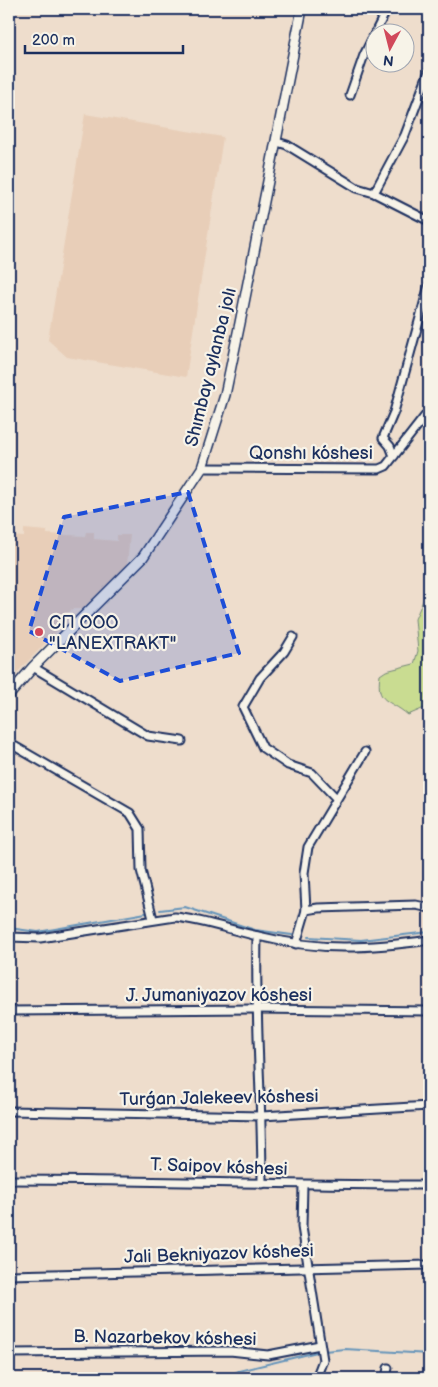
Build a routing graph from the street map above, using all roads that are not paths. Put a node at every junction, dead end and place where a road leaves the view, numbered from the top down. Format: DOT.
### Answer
graph roads {
  1 [pos="302,9"];
  2 [pos="387,9"];
  3 [pos="429,70"];
  4 [pos="350,95"];
  5 [pos="277,142"];
  6 [pos="374,193"];
  7 [pos="429,221"];
  8 [pos="429,285"];
  9 [pos="428,415"];
  10 [pos="394,456"];
  11 [pos="202,468"];
  12 [pos="293,636"];
  13 [pos="33,667"];
  14 [pos="9,695"];
  15 [pos="182,741"];
  16 [pos="9,743"];
  17 [pos="365,752"];
  18 [pos="336,798"];
  19 [pos="429,908"];
  20 [pos="306,910"];
  21 [pos="153,919"];
  22 [pos="257,936"];
  23 [pos="9,937"];
  24 [pos="429,940"];
  25 [pos="296,944"];
  26 [pos="256,1009"];
  27 [pos="429,1011"];
  28 [pos="9,1012"];
  29 [pos="429,1106"];
  30 [pos="9,1111"];
  31 [pos="262,1116"];
  32 [pos="9,1180"];
  33 [pos="262,1184"];
  34 [pos="303,1185"];
  35 [pos="429,1185"];
  36 [pos="429,1265"];
  37 [pos="308,1266"];
  38 [pos="9,1275"];
  39 [pos="320,1345"];
  40 [pos="9,1353"];
  41 [pos="388,1368"];
  42 [pos="316,1378"];
  43 [pos="386,1378"];
  1 -- 5 [label="main road, Shımbay aylanba jolı"];
  2 -- 4 [label="street"];
  3 -- 6 [label="street"];
  5 -- 6 [label="street"];
  5 -- 11 [label="main road, Shımbay aylanba jolı"];
  6 -- 7 [label="street"];
  8 -- 10 [label="street"];
  9 -- 10 [label="street, Qonshı kóshesi"];
  10 -- 11 [label="street, Qonshı kóshesi"];
  11 -- 13 [label="main road, Shımbay aylanba jolı"];
  12 -- 18 [label="street"];
  13 -- 14 [label="main road, Shımbay aylanba jolı"];
  13 -- 15 [label="street"];
  16 -- 21 [label="street"];
  17 -- 18 [label="street"];
  18 -- 20 [label="street"];
  19 -- 20 [label="street"];
  20 -- 25 [label="street"];
  21 -- 22 [label="street"];
  21 -- 23 [label="street"];
  22 -- 25 [label="street"];
  22 -- 26 [label="street"];
  24 -- 25 [label="street"];
  26 -- 27 [label="street, J. Jumaniyazov kóshesi"];
  26 -- 28 [label="street, J. Jumaniyazov kóshesi"];
  26 -- 31 [label="street"];
  29 -- 31 [label="street, Turǵan Jalekeev kóshesi"];
  30 -- 31 [label="street, Turǵan Jalekeev kóshesi"];
  31 -- 33 [label="street"];
  32 -- 33 [label="street, T. Saipov kóshesi"];
  33 -- 34 [label="street, T. Saipov kóshesi"];
  34 -- 35 [label="street, T. Saipov kóshesi"];
  34 -- 37 [label="street"];
  36 -- 37 [label="street, Jali Bekniyazov kóshesi"];
  37 -- 38 [label="street, Jali Bekniyazov kóshesi"];
  37 -- 39 [label="street"];
  39 -- 40 [label="street, B. Nazarbekov kóshesi"];
  39 -- 42 [label="street"];
  41 -- 43 [label="street"];
}
